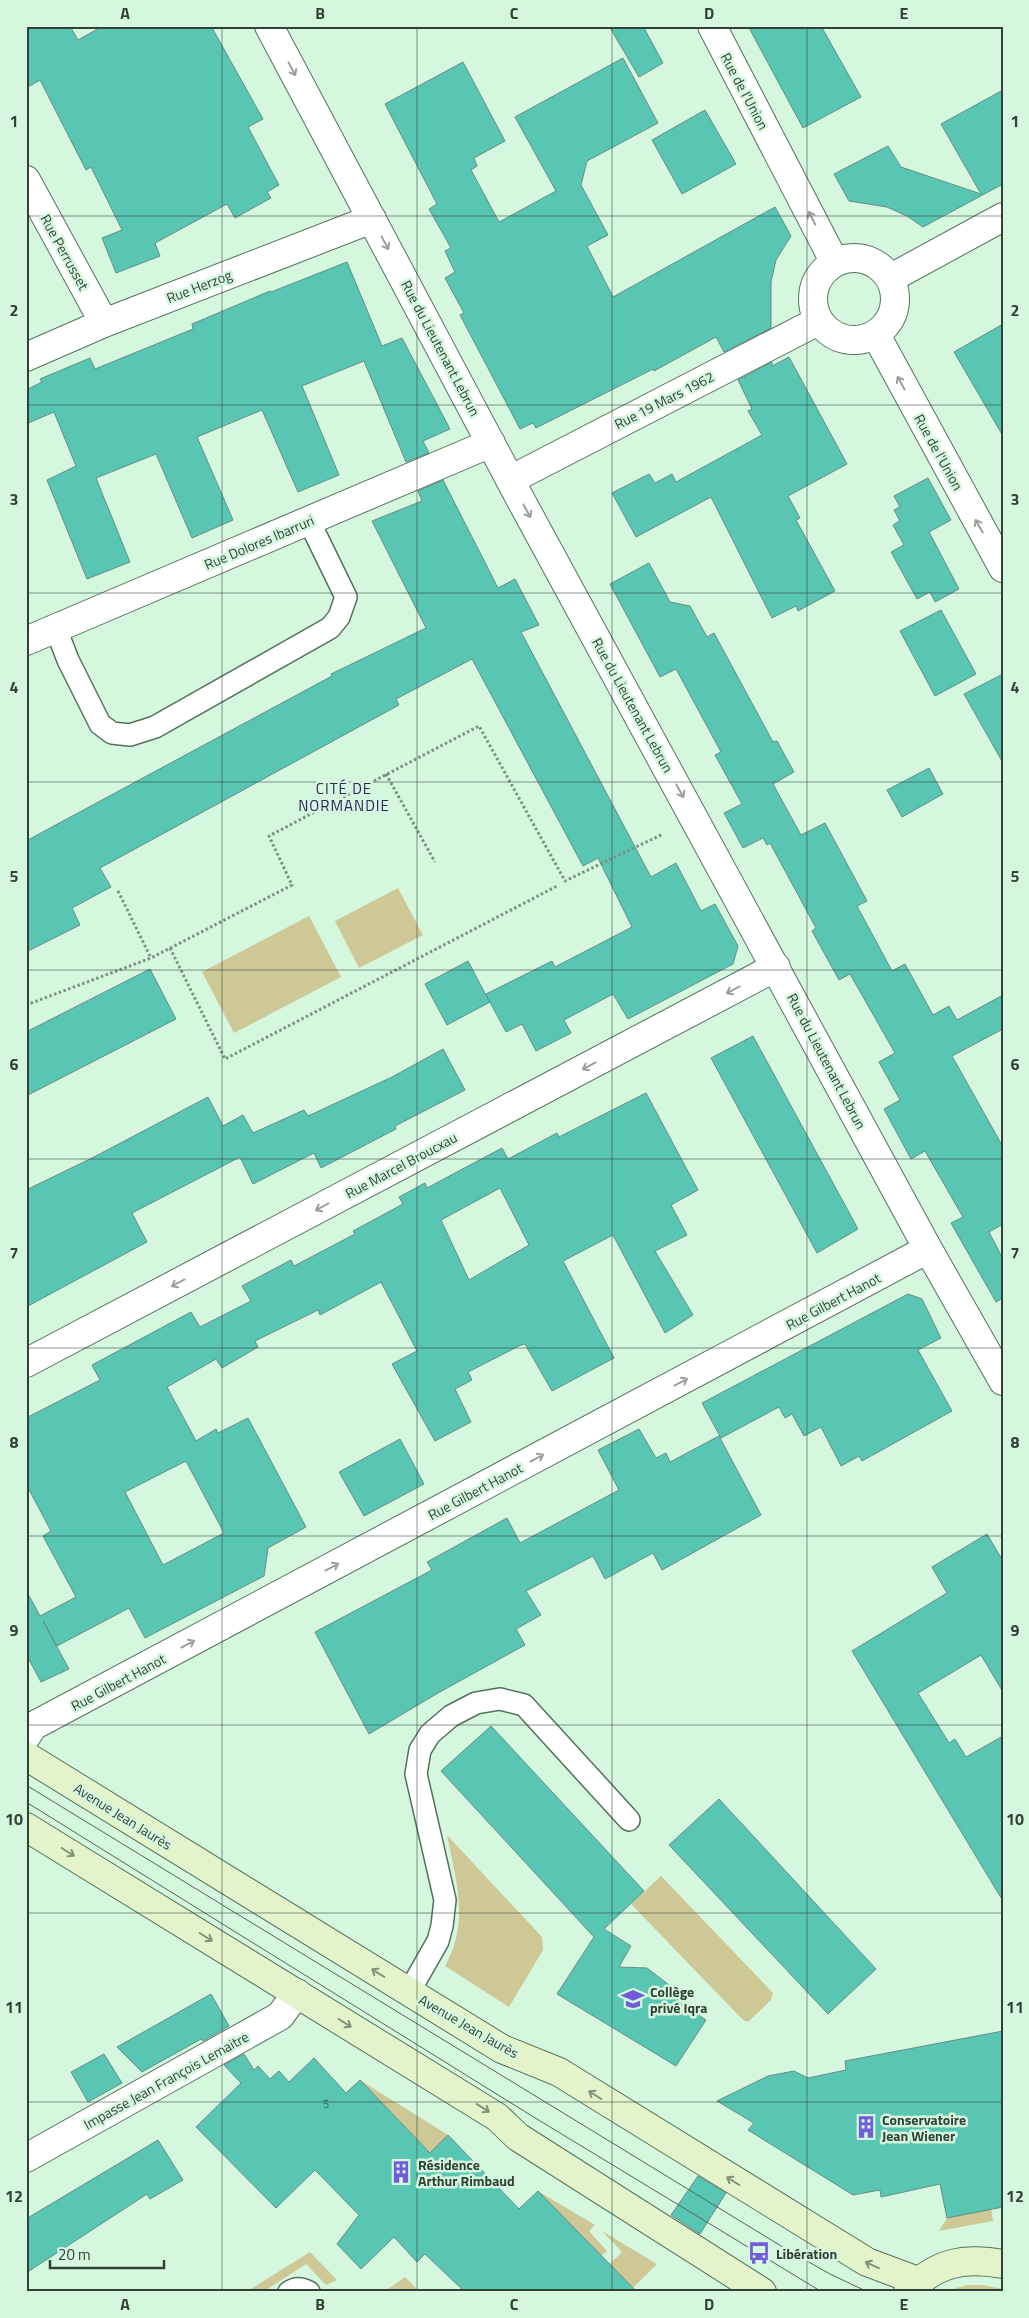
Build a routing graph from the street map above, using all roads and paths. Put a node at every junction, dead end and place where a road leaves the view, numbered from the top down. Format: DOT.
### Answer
graph roads {
  1 [pos="269,26"];
  2 [pos="712,26"];
  3 [pos="26,180"];
  4 [pos="1003,217"];
  5 [pos="372,219"];
  6 [pos="834,261"];
  7 [pos="891,278"];
  8 [pos="818,321"];
  9 [pos="104,323"];
  10 [pos="876,335"];
  11 [pos="26,357"];
  12 [pos="491,443"];
  13 [pos="510,480"];
  14 [pos="309,521"];
  15 [pos="1003,568"];
  16 [pos="56,629"];
  17 [pos="26,641"];
  18 [pos="386,774"];
  19 [pos="695,818"];
  20 [pos="435,862"];
  21 [pos="557,886"];
  22 [pos="118,891"];
  23 [pos="170,948"];
  24 [pos="151,958"];
  25 [pos="776,967"];
  26 [pos="26,1005"];
  27 [pos="928,1249"];
  28 [pos="26,1363"];
  29 [pos="1003,1381"];
  30 [pos="26,1737"];
  31 [pos="26,1756"];
  32 [pos="629,1820"];
  33 [pos="26,1827"];
  34 [pos="409,1992"];
  35 [pos="297,1993"];
  36 [pos="26,2158"];
  37 [pos="1003,2264"];
  38 [pos="913,2286"];
  39 [pos="289,2292"];
  40 [pos="308,2292"];
  41 [pos="762,2292"];
  1 -- 5 [label="street, Rue du Lieutenant Lebrun, one-way"];
  6 -- 2 [label="street, Rue de l'Union, one-way"];
  3 -- 9 [label="street, Rue Perrusset"];
  4 -- 7 [label="street"];
  5 -- 9 [label="street, Rue Herzog"];
  5 -- 12 [label="street, Rue du Lieutenant Lebrun, one-way"];
  6 -- 7 [label="street"];
  6 -- 8 [label="street"];
  7 -- 10 [label="street"];
  8 -- 10 [label="street"];
  8 -- 13 [label="street, Rue 19 Mars 1962"];
  9 -- 11 [label="street, Rue Herzog"];
  15 -- 10 [label="street, Rue de l'Union, one-way"];
  12 -- 13 [label="street, Rue du Lieutenant Lebrun"];
  12 -- 14 [label="street, Rue Dolores Ibarruri"];
  13 -- 19 [label="street, Rue du Lieutenant Lebrun, one-way"];
  14 -- 16 [label="street, Rue Dolores Ibarruri"];
  14 -- 16 [label="lane"];
  16 -- 17 [label="street, Rue Dolores Ibarruri"];
  18 -- 19 [label="path"];
  18 -- 20 [label="path"];
  18 -- 23 [label="path"];
  19 -- 25 [label="street, Rue du Lieutenant Lebrun"];
  21 -- 23 [label="path"];
  22 -- 24 [label="path"];
  23 -- 24 [label="path"];
  24 -- 26 [label="path"];
  25 -- 27 [label="street, Rue du Lieutenant Lebrun"];
  25 -- 28 [label="street, Rue Marcel Broucxau, one-way"];
  27 -- 29 [label="street, Rue du Lieutenant Lebrun"];
  30 -- 27 [label="street, Rue Gilbert Hanot, one-way"];
  34 -- 31 [label="street, Avenue Jean Jaurès, one-way"];
  32 -- 34 [label="lane"];
  33 -- 35 [label="street, one-way"];
  38 -- 34 [label="street, Avenue Jean Jaurès, one-way"];
  35 -- 36 [label="street, Impasse Jean François Lemaitre"];
  35 -- 41 [label="street, one-way"];
  37 -- 38 [label="street"];
  39 -- 40 [label="lane"];
}
